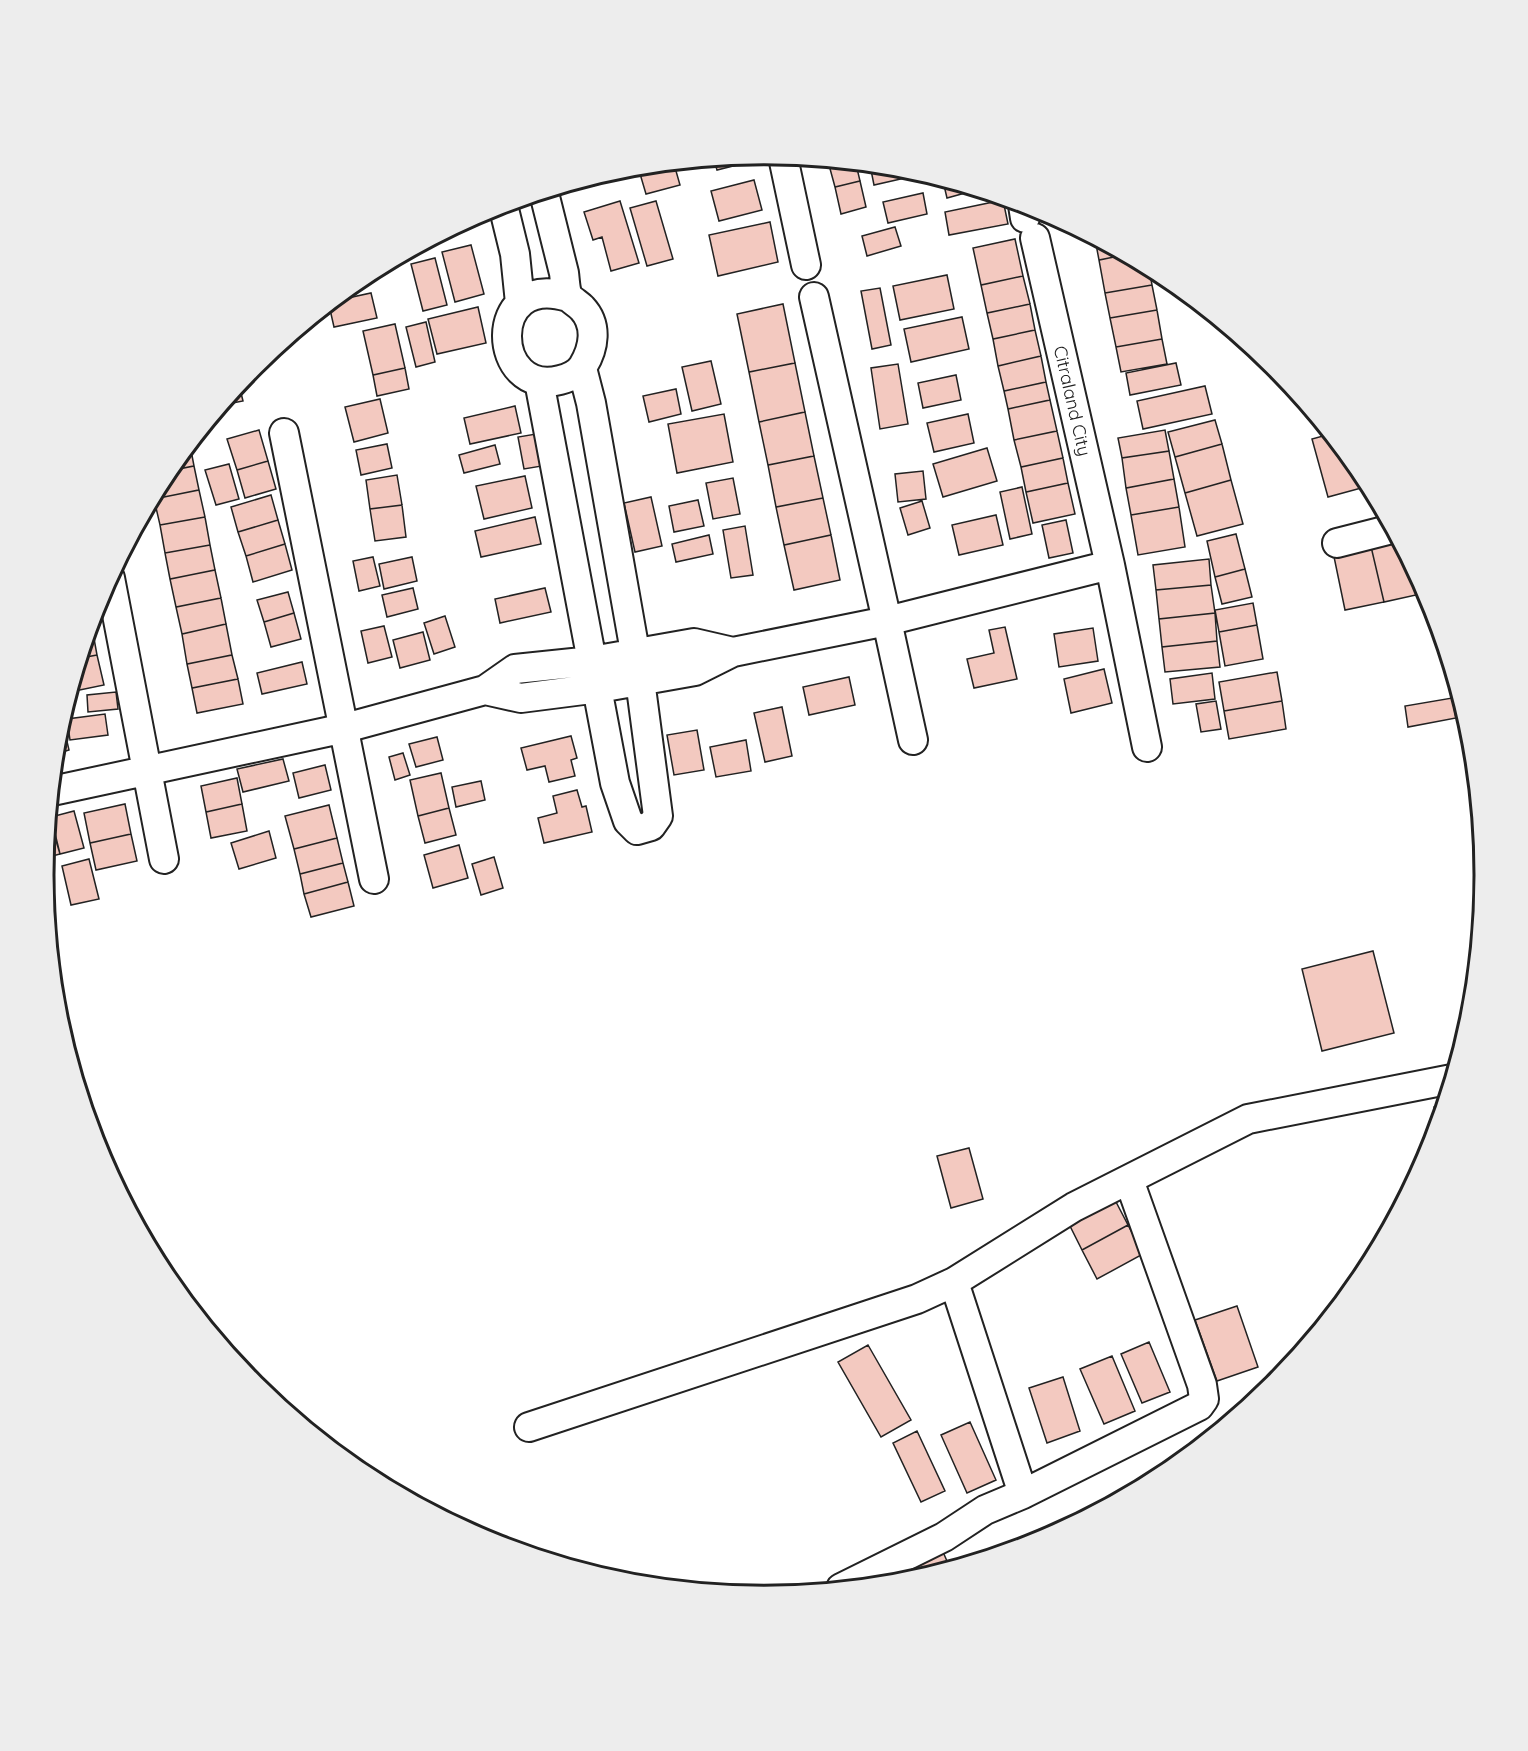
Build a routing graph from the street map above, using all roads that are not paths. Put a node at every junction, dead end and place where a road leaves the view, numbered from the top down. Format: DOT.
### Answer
graph roads {
  1 [pos="785,166"];
  2 [pos="546,200"];
  3 [pos="505,215"];
  4 [pos="1028,220"];
  5 [pos="806,265"];
  6 [pos="568,297"];
  7 [pos="814,297"];
  8 [pos="520,303"];
  9 [pos="582,368"];
  10 [pos="539,381"];
  11 [pos="284,433"];
  12 [pos="1385,531"];
  13 [pos="1336,543"];
  14 [pos="1110,565"];
  15 [pos="113,593"];
  16 [pos="887,621"];
  17 [pos="638,667"];
  18 [pos="596,674"];
  19 [pos="345,728"];
  20 [pos="913,740"];
  21 [pos="1147,747"];
  22 [pos="146,771"];
  23 [pos="59,789"];
  24 [pos="164,858"];
  25 [pos="374,879"];
  26 [pos="1443,1081"];
  27 [pos="1129,1180"];
  28 [pos="954,1282"];
  29 [pos="529,1427"];
  30 [pos="1023,1494"];
  31 [pos="860,1579"];
  1 -- 5 [label="street"];
  2 -- 6 [label="street"];
  3 -- 8 [label="street"];
  4 -- 14 [label="street, Citraland City"];
  6 -- 8 [label="street"];
  6 -- 9 [label="street"];
  7 -- 16 [label="street"];
  8 -- 10 [label="street"];
  9 -- 10 [label="street"];
  9 -- 17 [label="street"];
  10 -- 18 [label="street"];
  11 -- 19 [label="street"];
  12 -- 13 [label="street"];
  14 -- 16 [label="street"];
  14 -- 21 [label="street, Citraland City"];
  15 -- 22 [label="street"];
  16 -- 17 [label="street"];
  16 -- 20 [label="street"];
  17 -- 18 [label="street"];
  17 -- 18 [label="street"];
  18 -- 19 [label="street"];
  19 -- 22 [label="street"];
  19 -- 25 [label="street"];
  22 -- 23 [label="street"];
  22 -- 24 [label="street"];
  26 -- 27 [label="street"];
  27 -- 28 [label="street"];
  27 -- 30 [label="street"];
  28 -- 29 [label="street"];
  28 -- 30 [label="street"];
  30 -- 31 [label="street"];
}
